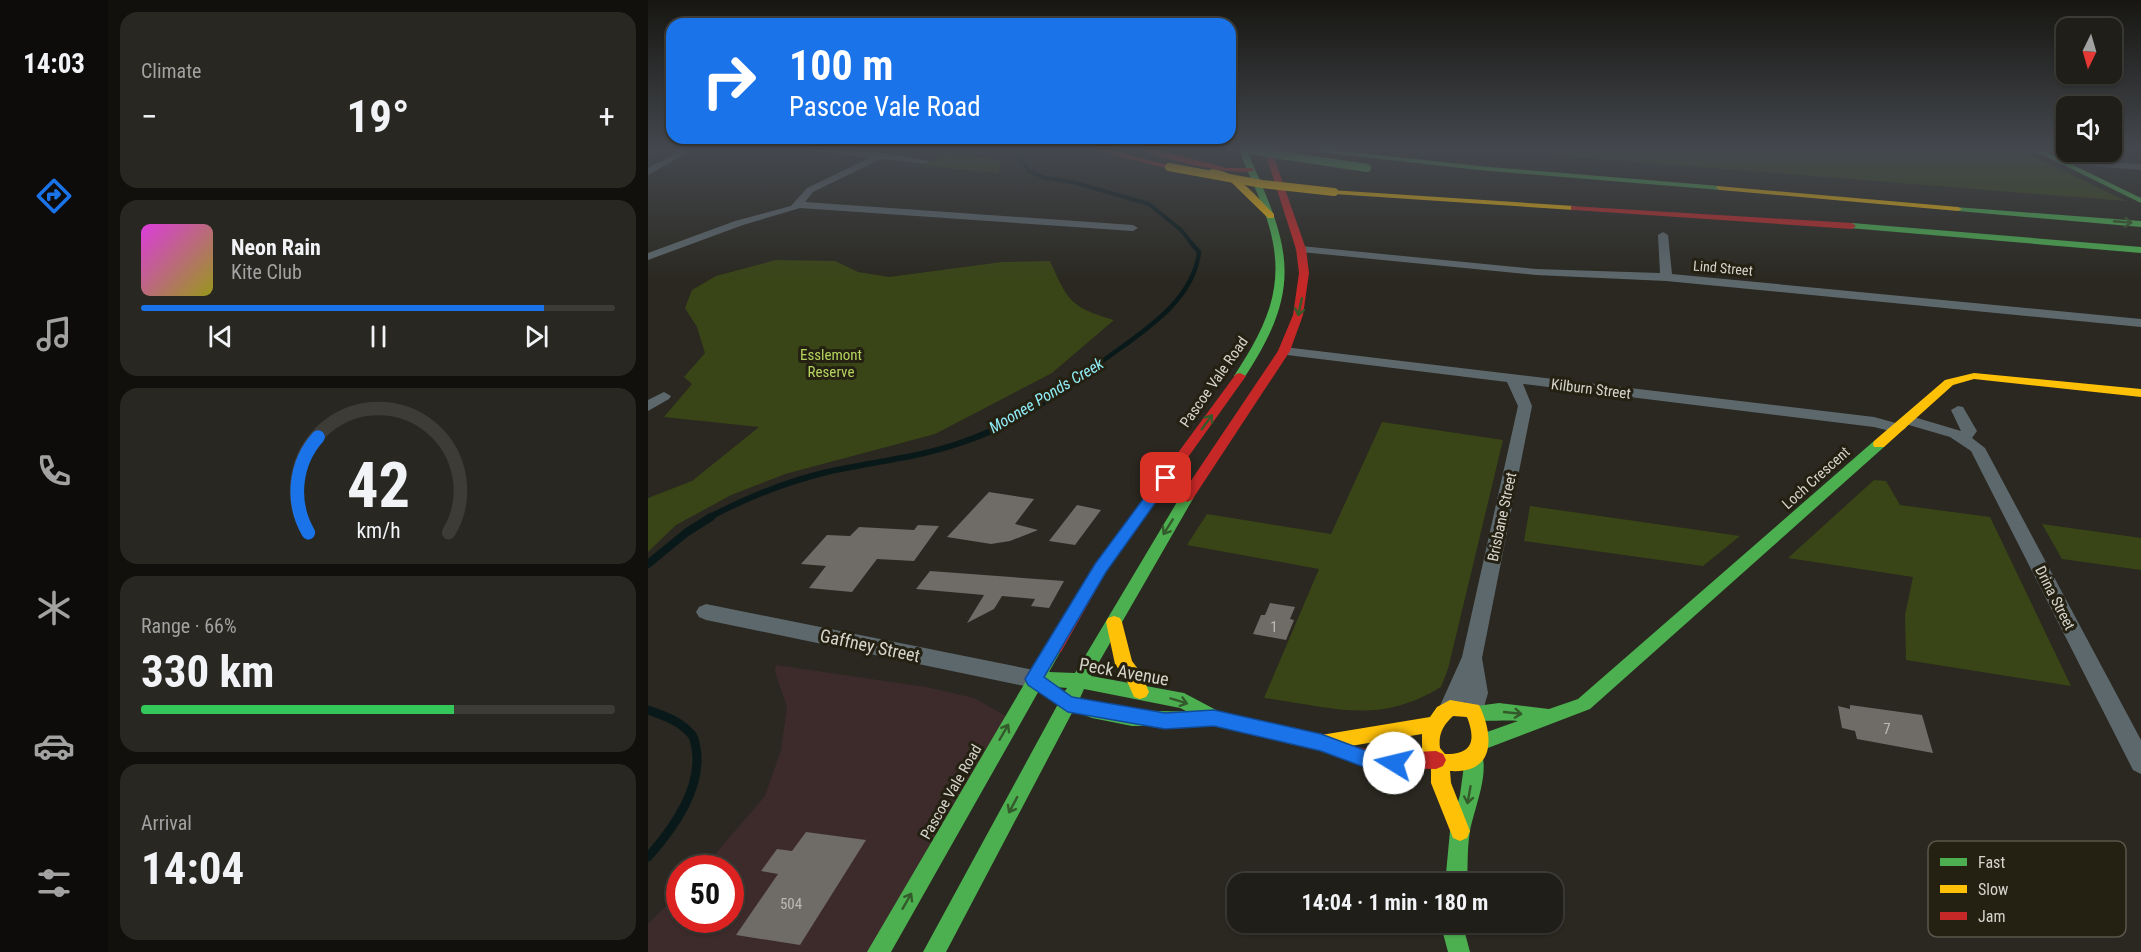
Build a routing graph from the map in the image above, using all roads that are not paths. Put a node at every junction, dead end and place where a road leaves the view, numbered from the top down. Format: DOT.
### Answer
graph roads {
  1 [pos="807,193"];
  2 [pos="1248,193"];
  3 [pos="1261,193"];
  4 [pos="1283,193"];
  5 [pos="1357,193"];
  6 [pos="1636,193"];
  7 [pos="1779,193"];
  8 [pos="2126,193"];
  9 [pos="1701,201"];
  10 [pos="2141,201"];
  11 [pos="1735,204"];
  12 [pos="799,205"];
  13 [pos="1271,216"];
  14 [pos="2141,224"];
  15 [pos="1133,228"];
  16 [pos="1663,235"];
  17 [pos="2141,241"];
  18 [pos="1301,249"];
  19 [pos="2141,250"];
  20 [pos="648,257"];
  21 [pos="1666,277"];
  22 [pos="2141,323"];
  23 [pos="1284,351"];
  24 [pos="1512,379"];
  25 [pos="2141,393"];
  26 [pos="664,396"];
  27 [pos="648,407"];
  28 [pos="1958,411"];
  29 [pos="1903,424"];
  30 [pos="1964,438"];
  31 [pos="706,612"];
  32 [pos="1114,622"];
  33 [pos="1472,657"];
  34 [pos="1034,679"];
  35 [pos="1080,681"];
  36 [pos="1140,692"];
  37 [pos="1068,704"];
  38 [pos="1450,708"];
  39 [pos="1474,711"];
  40 [pos="1552,716"];
  41 [pos="1214,718"];
  42 [pos="1434,724"];
  43 [pos="1321,743"];
  44 [pos="1480,743"];
  45 [pos="1474,758"];
  46 [pos="1438,761"];
  47 [pos="2141,763"];
  48 [pos="1428,788"];
  49 [pos="1445,795"];
  50 [pos="1460,831"];
  51 [pos="1457,873"];
  52 [pos="1454,933"];
  53 [pos="878,952"];
  54 [pos="934,952"];
  55 [pos="1459,952"];
  1 -- 12 [label="street"];
  2 -- 13 [label="main road"];
  3 -- 13 [label="main road, Pascoe Vale Road"];
  4 -- 18 [label="main road"];
  5 -- 19 [label="main road, bridge"];
  6 -- 9 [label="main road"];
  7 -- 14 [label="main road, one-way"];
  8 -- 10 [label="main road"];
  11 -- 17 [label="main road"];
  12 -- 15 [label="street"];
  12 -- 20 [label="street"];
  34 -- 13 [label="main road, Pascoe Vale Road, one-way"];
  16 -- 21 [label="street"];
  18 -- 21 [label="street, Lind Street"];
  18 -- 23 [label="main road, one-way"];
  21 -- 22 [label="street, Lind Street"];
  23 -- 24 [label="street, Kilburn Street"];
  23 -- 32 [label="main road, one-way"];
  24 -- 29 [label="street, Kilburn Street"];
  24 -- 33 [label="street, Brisbane Street"];
  25 -- 29 [label="main road, Loch Crescent"];
  26 -- 27 [label="street"];
  28 -- 30 [label="street"];
  29 -- 30 [label="street, Drina Street"];
  29 -- 40 [label="main road, Loch Crescent"];
  30 -- 47 [label="street, Drina Street"];
  31 -- 34 [label="street, Gaffney Street"];
  32 -- 35 [label="main road"];
  32 -- 36 [label="main road"];
  33 -- 38 [label="street, Brisbane Street"];
  33 -- 39 [label="street, Brisbane Street"];
  34 -- 35 [label="main road, Peck Avenue"];
  34 -- 37 [label="main road, Peck Avenue"];
  53 -- 34 [label="main road, Pascoe Vale Road, one-way"];
  35 -- 36 [label="main road, Peck Avenue"];
  35 -- 37 [label="main road"];
  36 -- 41 [label="main road, Peck Avenue, one-way"];
  37 -- 41 [label="main road, Peck Avenue"];
  37 -- 54 [label="main road, one-way"];
  38 -- 39 [label="main road"];
  38 -- 42 [label="main road"];
  39 -- 40 [label="main road, Loch Crescent, one-way"];
  39 -- 44 [label="main road"];
  40 -- 44 [label="main road, Loch Crescent"];
  41 -- 43 [label="main road, Peck Avenue"];
  42 -- 43 [label="main road, Peck Avenue"];
  42 -- 46 [label="main road"];
  43 -- 46 [label="main road, Peck Avenue"];
  44 -- 45 [label="main road"];
  45 -- 46 [label="main road"];
  45 -- 50 [label="main road, one-way"];
  46 -- 49 [label="main road"];
  48 -- 49 [label="main road"];
  49 -- 50 [label="main road"];
  50 -- 51 [label="main road"];
  52 -- 55 [label="main road"];
}
